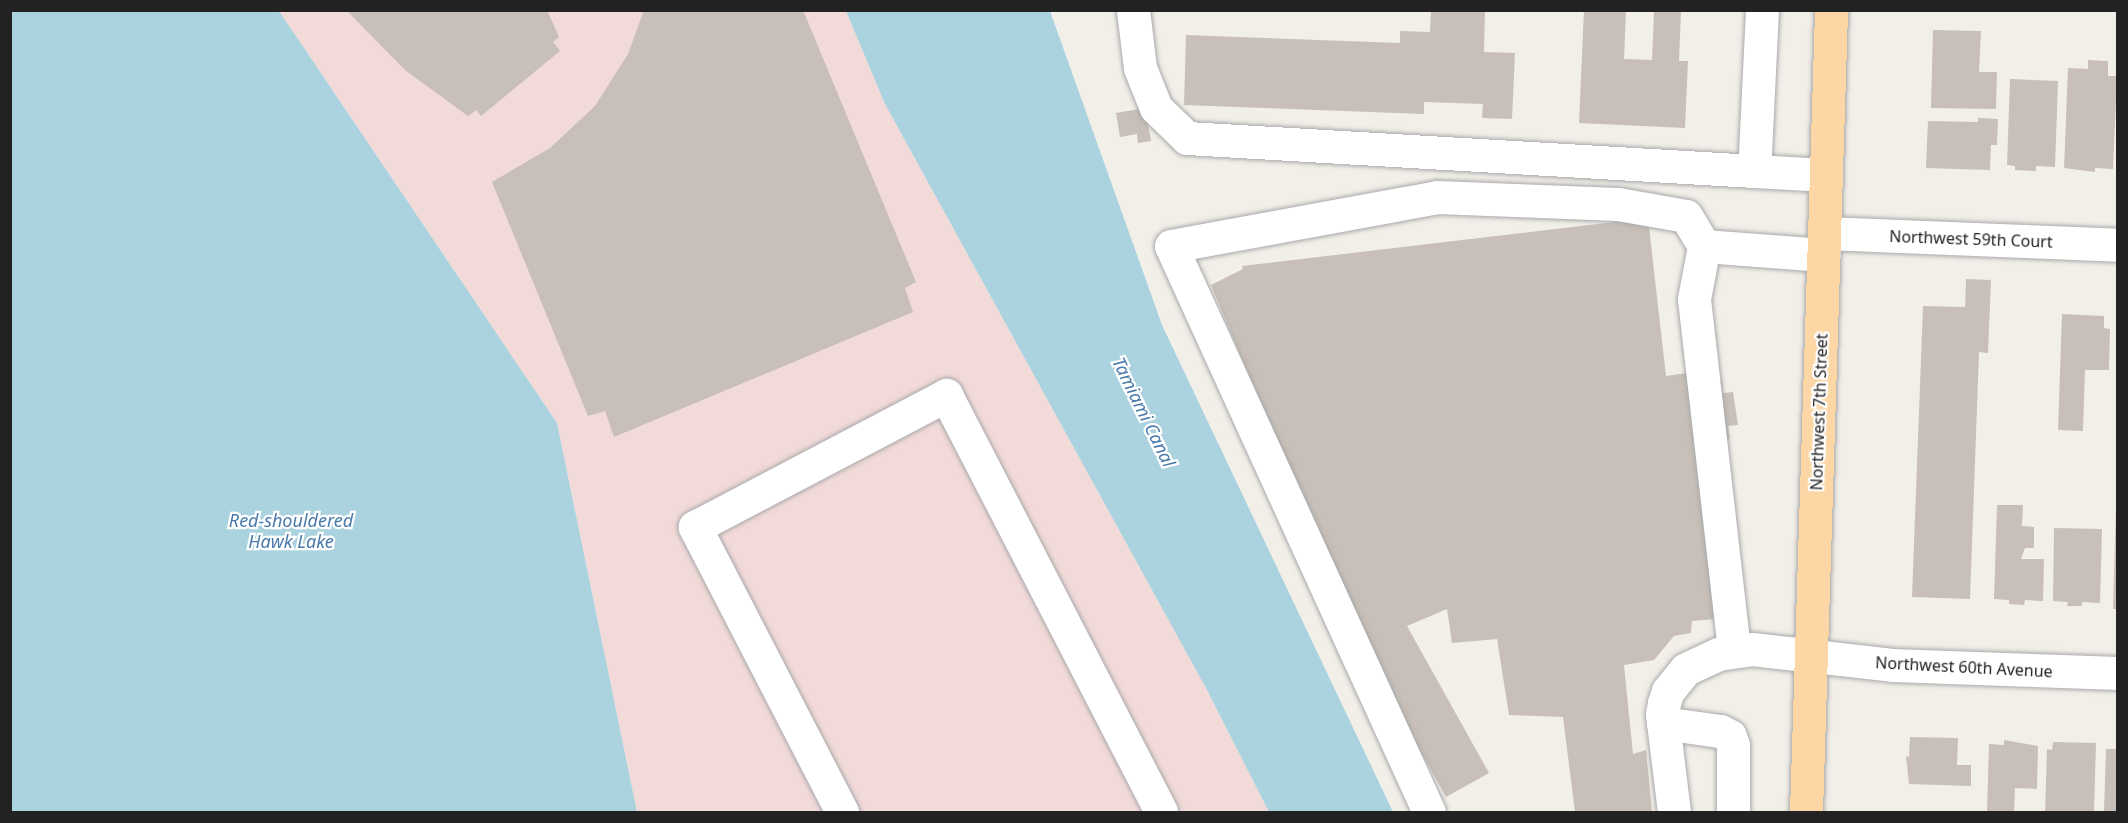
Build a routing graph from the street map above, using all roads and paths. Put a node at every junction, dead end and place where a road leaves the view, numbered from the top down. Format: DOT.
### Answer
graph roads {
  1 [pos="1134,10"];
  2 [pos="1762,10"];
  3 [pos="1831,10"];
  4 [pos="1754,171"];
  5 [pos="1826,175"];
  6 [pos="1824,244"];
  7 [pos="2118,244"];
  8 [pos="1704,246"];
  9 [pos="1734,650"];
  10 [pos="1811,654"];
  11 [pos="2118,673"];
  12 [pos="1663,723"];
  13 [pos="842,813"];
  14 [pos="1161,813"];
  15 [pos="1429,813"];
  16 [pos="1674,813"];
  17 [pos="1733,813"];
  18 [pos="1806,813"];
  1 -- 4 [label="street"];
  2 -- 4 [label="street"];
  3 -- 5 [label="main road, Northwest 7th Street"];
  4 -- 5 [label="street"];
  5 -- 6 [label="main road, Northwest 7th Street"];
  6 -- 7 [label="street, Northwest 59th Court"];
  6 -- 8 [label="street, Northwest 59th Court"];
  6 -- 10 [label="main road, Northwest 7th Street"];
  8 -- 9 [label="street"];
  8 -- 15 [label="street"];
  9 -- 10 [label="street, Northwest 60th Avenue"];
  9 -- 12 [label="street"];
  10 -- 11 [label="street, Northwest 60th Avenue"];
  10 -- 18 [label="main road, Northwest 7th Street"];
  12 -- 16 [label="street"];
  12 -- 17 [label="street"];
  13 -- 14 [label="street"];
}
